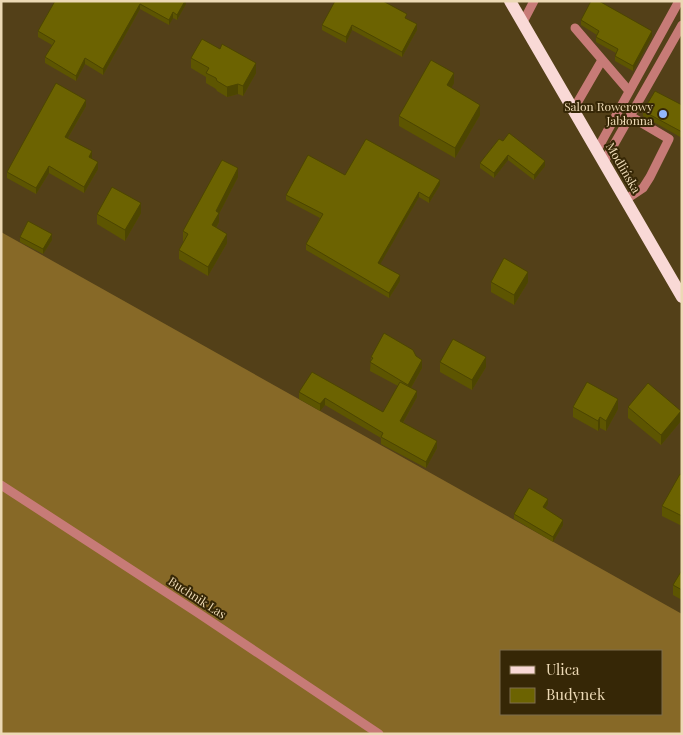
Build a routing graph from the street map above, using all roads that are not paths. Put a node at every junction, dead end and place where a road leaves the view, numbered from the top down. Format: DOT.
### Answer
graph roads {
  1 [pos="510,1"];
  2 [pos="534,1"];
  3 [pos="679,1"];
  4 [pos="523,22"];
  5 [pos="682,25"];
  6 [pos="575,28"];
  7 [pos="602,60"];
  8 [pos="629,90"];
  9 [pos="573,110"];
  10 [pos="630,116"];
  11 [pos="597,150"];
  12 [pos="604,162"];
  13 [pos="625,200"];
  14 [pos="682,297"];
  15 [pos="1,485"];
  16 [pos="379,734"];
  1 -- 4 [label="main road, Modlińska"];
  2 -- 4 [label="street"];
  3 -- 8 [label="street"];
  4 -- 9 [label="main road, Modlińska"];
  5 -- 10 [label="street"];
  6 -- 7 [label="street"];
  7 -- 8 [label="street"];
  7 -- 9 [label="street"];
  8 -- 11 [label="street"];
  9 -- 11 [label="main road, Modlińska"];
  10 -- 12 [label="street"];
  10 -- 13 [label="street"];
  11 -- 12 [label="main road, Modlińska"];
  12 -- 13 [label="main road, Modlińska"];
  13 -- 14 [label="main road, Modlińska"];
  15 -- 16 [label="street, Buchnik Las"];
}
